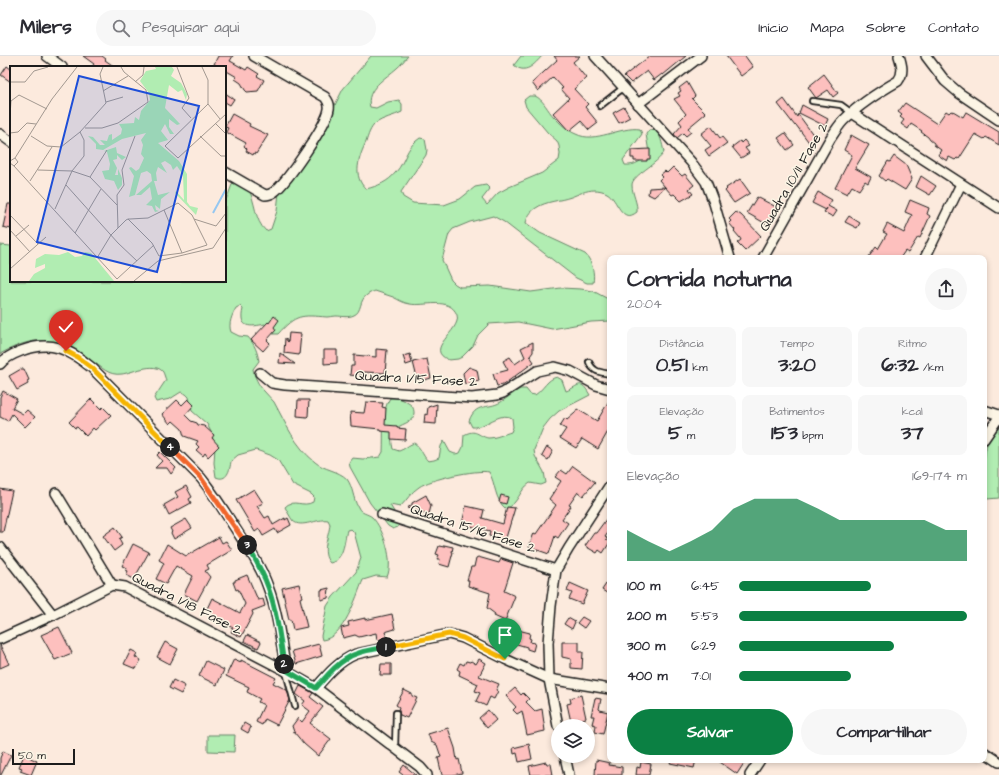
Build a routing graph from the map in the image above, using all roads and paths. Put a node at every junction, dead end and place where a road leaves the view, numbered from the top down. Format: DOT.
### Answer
graph roads {
  1 [pos="47,56"];
  2 [pos="254,56"];
  3 [pos="595,56"];
  4 [pos="701,56"];
  5 [pos="899,56"];
  6 [pos="926,56"];
  7 [pos="61,66"];
  8 [pos="624,88"];
  9 [pos="812,101"];
  10 [pos="638,104"];
  11 [pos="600,106"];
  12 [pos="852,113"];
  13 [pos="999,120"];
  14 [pos="0,134"];
  15 [pos="10,141"];
  16 [pos="226,173"];
  17 [pos="961,184"];
  18 [pos="999,208"];
  19 [pos="729,255"];
  20 [pos="765,255"];
  21 [pos="926,255"];
  22 [pos="588,362"];
  23 [pos="0,364"];
  24 [pos="260,373"];
  25 [pos="607,373"];
  26 [pos="607,388"];
  27 [pos="987,411"];
  28 [pos="999,416"];
  29 [pos="987,434"];
  30 [pos="607,490"];
  31 [pos="56,494"];
  32 [pos="382,514"];
  33 [pos="0,548"];
  34 [pos="556,570"];
  35 [pos="112,585"];
  36 [pos="53,615"];
  37 [pos="0,639"];
  38 [pos="286,670"];
  39 [pos="549,679"];
  40 [pos="316,688"];
  41 [pos="607,689"];
  42 [pos="296,706"];
  43 [pos="396,713"];
  44 [pos="557,719"];
  45 [pos="395,748"];
  46 [pos="987,754"];
  47 [pos="999,762"];
  48 [pos="566,763"];
  49 [pos="758,763"];
  50 [pos="427,775"];
  51 [pos="569,775"];
  52 [pos="750,775"];
  1 -- 7 [label="street"];
  2 -- 16 [label="street"];
  3 -- 8 [label="street"];
  4 -- 10 [label="street"];
  5 -- 12 [label="street, Quadra 10/11 Fase 2"];
  6 -- 13 [label="street"];
  8 -- 10 [label="street"];
  8 -- 11 [label="lane"];
  9 -- 12 [label="lane"];
  10 -- 19 [label="street"];
  12 -- 17 [label="street"];
  12 -- 20 [label="street, Quadra 10/11 Fase 2"];
  14 -- 15 [label="street"];
  17 -- 18 [label="street"];
  17 -- 21 [label="street"];
  22 -- 25 [label="lane"];
  23 -- 38 [label="street"];
  24 -- 26 [label="street, Quadra 1/15 Fase 2"];
  27 -- 28 [label="street"];
  28 -- 29 [label="street"];
  30 -- 34 [label="street"];
  31 -- 35 [label="street"];
  32 -- 34 [label="street, Quadra 15/16 Fase 2"];
  33 -- 36 [label="street"];
  34 -- 39 [label="street"];
  35 -- 36 [label="street, Quadra 1/18 Fase 2"];
  35 -- 38 [label="street, Quadra 1/18 Fase 2"];
  36 -- 37 [label="street, Quadra 1/18 Fase 2"];
  38 -- 40 [label="street, Quadra 1/18 Fase 2"];
  38 -- 42 [label="lane"];
  39 -- 40 [label="street"];
  39 -- 41 [label="street"];
  39 -- 44 [label="street"];
  40 -- 45 [label="street, Quadra 1/18 Fase 2"];
  43 -- 45 [label="lane"];
  45 -- 50 [label="street, Quadra 1/18 Fase 2"];
  46 -- 47 [label="street"];
  48 -- 51 [label="street"];
  49 -- 52 [label="street"];
}
